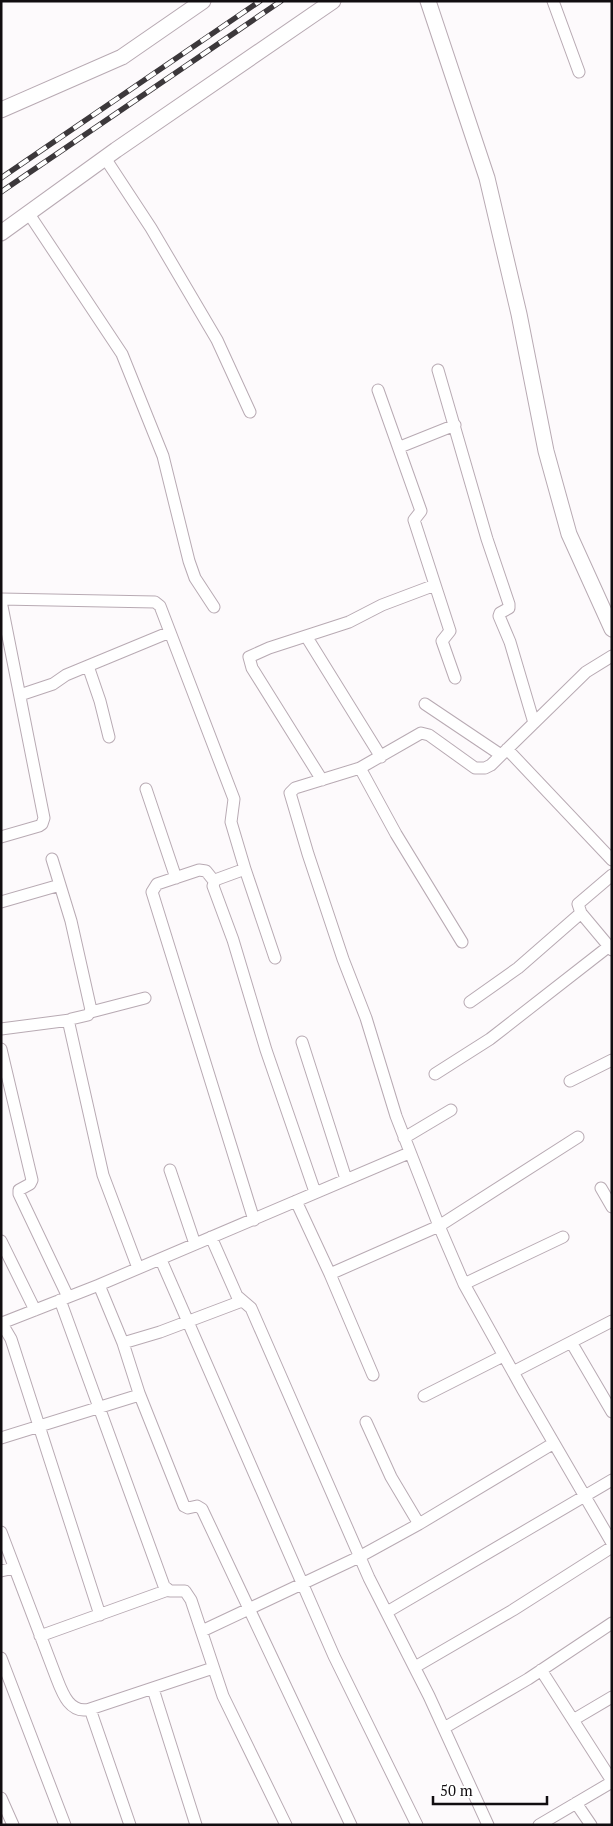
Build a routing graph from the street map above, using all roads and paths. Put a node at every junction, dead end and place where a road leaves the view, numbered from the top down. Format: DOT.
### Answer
graph roads {
  1 [pos="203,1"];
  2 [pos="333,1"];
  3 [pos="428,1"];
  4 [pos="553,1"];
  5 [pos="579,72"];
  6 [pos="1,110"];
  7 [pos="106,158"];
  8 [pos="29,214"];
  9 [pos="1,233"];
  10 [pos="438,370"];
  11 [pos="378,390"];
  12 [pos="250,412"];
  13 [pos="455,425"];
  14 [pos="400,447"];
  15 [pos="435,585"];
  16 [pos="1,600"];
  17 [pos="214,607"];
  18 [pos="612,630"];
  19 [pos="170,632"];
  20 [pos="306,636"];
  21 [pos="612,656"];
  22 [pos="88,666"];
  23 [pos="455,678"];
  24 [pos="20,695"];
  25 [pos="425,704"];
  26 [pos="534,723"];
  27 [pos="109,737"];
  28 [pos="504,752"];
  29 [pos="381,757"];
  30 [pos="360,768"];
  31 [pos="322,780"];
  32 [pos="146,789"];
  33 [pos="1,837"];
  34 [pos="52,858"];
  35 [pos="612,860"];
  36 [pos="245,869"];
  37 [pos="612,875"];
  38 [pos="176,878"];
  39 [pos="214,882"];
  40 [pos="60,885"];
  41 [pos="1,902"];
  42 [pos="581,914"];
  43 [pos="462,942"];
  44 [pos="610,949"];
  45 [pos="275,958"];
  46 [pos="145,998"];
  47 [pos="470,1002"];
  48 [pos="91,1012"];
  49 [pos="70,1020"];
  50 [pos="1,1029"];
  51 [pos="302,1042"];
  52 [pos="1,1049"];
  53 [pos="612,1060"];
  54 [pos="436,1074"];
  55 [pos="570,1081"];
  56 [pos="451,1110"];
  57 [pos="578,1137"];
  58 [pos="404,1138"];
  59 [pos="409,1153"];
  60 [pos="170,1170"];
  61 [pos="346,1179"];
  62 [pos="601,1188"];
  63 [pos="315,1192"];
  64 [pos="296,1201"];
  65 [pos="612,1207"];
  66 [pos="254,1220"];
  67 [pos="438,1226"];
  68 [pos="563,1237"];
  69 [pos="211,1238"];
  70 [pos="1,1240"];
  71 [pos="195,1244"];
  72 [pos="161,1260"];
  73 [pos="138,1268"];
  74 [pos="330,1274"];
  75 [pos="464,1284"];
  76 [pos="99,1285"];
  77 [pos="64,1299"];
  78 [pos="242,1301"];
  79 [pos="35,1310"];
  80 [pos="612,1321"];
  81 [pos="2,1322"];
  82 [pos="188,1322"];
  83 [pos="571,1342"];
  84 [pos="123,1343"];
  85 [pos="503,1356"];
  86 [pos="512,1372"];
  87 [pos="373,1375"];
  88 [pos="139,1393"];
  89 [pos="424,1396"];
  90 [pos="100,1407"];
  91 [pos="612,1412"];
  92 [pos="366,1422"];
  93 [pos="38,1426"];
  94 [pos="1,1438"];
  95 [pos="554,1443"];
  96 [pos="612,1480"];
  97 [pos="584,1496"];
  98 [pos="419,1524"];
  99 [pos="1,1532"];
  100 [pos="612,1543"];
  101 [pos="612,1547"];
  102 [pos="360,1557"];
  103 [pos="14,1568"];
  104 [pos="1,1571"];
  105 [pos="303,1585"];
  106 [pos="168,1590"];
  107 [pos="248,1610"];
  108 [pos="387,1612"];
  109 [pos="100,1615"];
  110 [pos="612,1622"];
  111 [pos="202,1631"];
  112 [pos="40,1636"];
  113 [pos="1,1658"];
  114 [pos="415,1667"];
  115 [pos="213,1668"];
  116 [pos="540,1670"];
  117 [pos="153,1689"];
  118 [pos="612,1697"];
  119 [pos="90,1709"];
  120 [pos="573,1720"];
  121 [pos="444,1728"];
  122 [pos="612,1781"];
  123 [pos="1,1798"];
  124 [pos="576,1803"];
  125 [pos="13,1825"];
  126 [pos="65,1825"];
  127 [pos="130,1825"];
  128 [pos="196,1825"];
  129 [pos="286,1825"];
  130 [pos="352,1825"];
  131 [pos="417,1825"];
  132 [pos="488,1825"];
  133 [pos="539,1825"];
  134 [pos="591,1825"];
  1 -- 6 [label="street"];
  2 -- 7 [label="street"];
  3 -- 18 [label="street"];
  4 -- 5 [label="street"];
  7 -- 8 [label="street"];
  7 -- 12 [label="street"];
  8 -- 9 [label="street"];
  8 -- 17 [label="street"];
  10 -- 13 [label="street"];
  11 -- 14 [label="street"];
  13 -- 14 [label="street"];
  13 -- 26 [label="street"];
  14 -- 15 [label="street"];
  15 -- 20 [label="street"];
  15 -- 23 [label="street"];
  16 -- 19 [label="street"];
  16 -- 24 [label="street"];
  19 -- 22 [label="street"];
  19 -- 36 [label="street"];
  20 -- 29 [label="street"];
  20 -- 31 [label="street"];
  21 -- 26 [label="street"];
  22 -- 24 [label="street"];
  22 -- 27 [label="street"];
  24 -- 33 [label="street"];
  25 -- 28 [label="street"];
  26 -- 28 [label="street"];
  28 -- 29 [label="street"];
  28 -- 35 [label="street"];
  29 -- 30 [label="street"];
  30 -- 31 [label="street"];
  30 -- 43 [label="street"];
  31 -- 58 [label="street"];
  32 -- 38 [label="street"];
  34 -- 40 [label="street"];
  36 -- 39 [label="street"];
  36 -- 45 [label="street"];
  37 -- 42 [label="street"];
  38 -- 39 [label="street"];
  38 -- 66 [label="street"];
  39 -- 63 [label="street"];
  40 -- 41 [label="street"];
  40 -- 48 [label="street"];
  42 -- 44 [label="street"];
  42 -- 47 [label="street"];
  44 -- 54 [label="street"];
  46 -- 48 [label="street"];
  48 -- 49 [label="street"];
  49 -- 50 [label="street"];
  49 -- 73 [label="street"];
  51 -- 61 [label="street"];
  52 -- 77 [label="street"];
  53 -- 55 [label="street"];
  56 -- 58 [label="street"];
  57 -- 67 [label="street"];
  58 -- 59 [label="street"];
  59 -- 61 [label="street"];
  59 -- 67 [label="street"];
  60 -- 71 [label="street"];
  61 -- 63 [label="street"];
  62 -- 65 [label="street"];
  63 -- 64 [label="street"];
  64 -- 66 [label="street"];
  64 -- 74 [label="street"];
  66 -- 69 [label="street"];
  67 -- 74 [label="street"];
  67 -- 75 [label="street"];
  68 -- 75 [label="street"];
  69 -- 71 [label="street"];
  69 -- 78 [label="street"];
  70 -- 79 [label="street"];
  71 -- 72 [label="street"];
  72 -- 73 [label="street"];
  72 -- 82 [label="street"];
  73 -- 76 [label="street"];
  74 -- 87 [label="street"];
  75 -- 85 [label="street"];
  76 -- 77 [label="street"];
  76 -- 84 [label="street"];
  77 -- 79 [label="street"];
  77 -- 90 [label="street"];
  78 -- 82 [label="street"];
  78 -- 102 [label="street"];
  79 -- 81 [label="street"];
  80 -- 83 [label="street"];
  81 -- 93 [label="street"];
  82 -- 84 [label="street"];
  82 -- 105 [label="street"];
  83 -- 86 [label="street"];
  83 -- 91 [label="street"];
  84 -- 88 [label="street"];
  85 -- 86 [label="street"];
  85 -- 89 [label="street"];
  86 -- 95 [label="street"];
  88 -- 90 [label="street"];
  88 -- 107 [label="street"];
  90 -- 93 [label="street"];
  90 -- 106 [label="street"];
  92 -- 98 [label="street"];
  93 -- 94 [label="street"];
  93 -- 109 [label="street"];
  95 -- 97 [label="street"];
  95 -- 98 [label="street"];
  96 -- 97 [label="street"];
  97 -- 100 [label="street"];
  97 -- 108 [label="street"];
  98 -- 102 [label="street"];
  99 -- 103 [label="street"];
  101 -- 114 [label="street"];
  102 -- 105 [label="street"];
  102 -- 108 [label="street"];
  103 -- 104 [label="street"];
  103 -- 112 [label="street"];
  105 -- 107 [label="street"];
  105 -- 131 [label="street"];
  106 -- 109 [label="street"];
  106 -- 111 [label="street"];
  107 -- 111 [label="street"];
  107 -- 130 [label="street"];
  108 -- 114 [label="street"];
  109 -- 112 [label="street"];
  110 -- 116 [label="street"];
  111 -- 115 [label="street"];
  112 -- 119 [label="street"];
  113 -- 126 [label="street"];
  114 -- 121 [label="street"];
  115 -- 117 [label="street"];
  115 -- 129 [label="street"];
  116 -- 120 [label="street"];
  116 -- 121 [label="street"];
  117 -- 119 [label="street"];
  117 -- 128 [label="street"];
  118 -- 120 [label="street"];
  119 -- 127 [label="street"];
  120 -- 122 [label="street"];
  121 -- 132 [label="street"];
  122 -- 124 [label="street"];
  123 -- 125 [label="street"];
  124 -- 133 [label="street"];
  124 -- 134 [label="street"];
}
